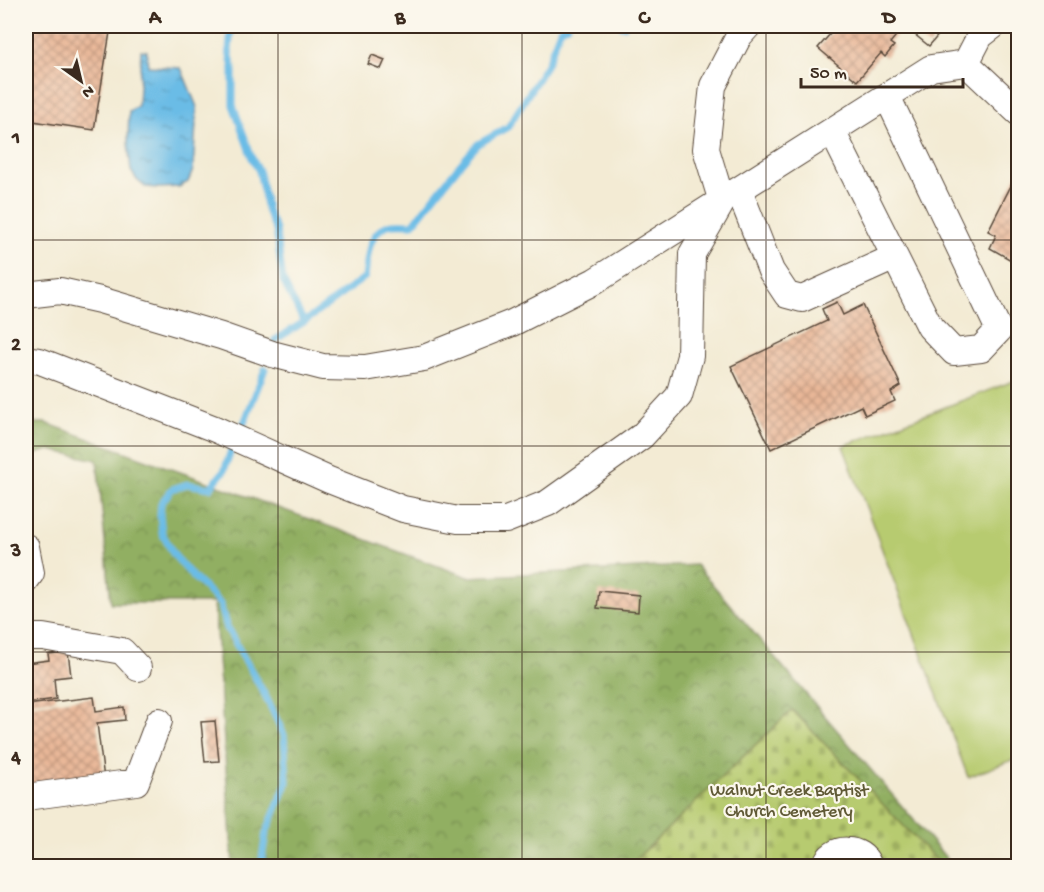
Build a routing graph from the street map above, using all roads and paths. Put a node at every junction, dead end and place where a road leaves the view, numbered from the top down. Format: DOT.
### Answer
graph roads {
  1 [pos="748,26"];
  2 [pos="993,26"];
  3 [pos="966,63"];
  4 [pos="887,96"];
  5 [pos="1018,112"];
  6 [pos="832,131"];
  7 [pos="730,196"];
  8 [pos="895,257"];
  9 [pos="26,295"];
  10 [pos="1009,331"];
  11 [pos="26,359"];
  12 [pos="26,547"];
  13 [pos="26,580"];
  14 [pos="26,637"];
  15 [pos="138,668"];
  16 [pos="159,721"];
  17 [pos="26,797"];
  18 [pos="825,867"];
  19 [pos="869,867"];
  1 -- 7 [label="lane"];
  2 -- 3 [label="lane"];
  3 -- 4 [label="lane"];
  3 -- 5 [label="lane"];
  4 -- 6 [label="lane"];
  4 -- 10 [label="lane"];
  6 -- 7 [label="lane"];
  6 -- 8 [label="lane"];
  7 -- 8 [label="lane"];
  7 -- 9 [label="lane"];
  7 -- 11 [label="lane"];
  8 -- 10 [label="lane"];
  12 -- 13 [label="lane"];
  14 -- 15 [label="lane"];
  16 -- 17 [label="lane"];
  18 -- 19 [label="lane"];
}
